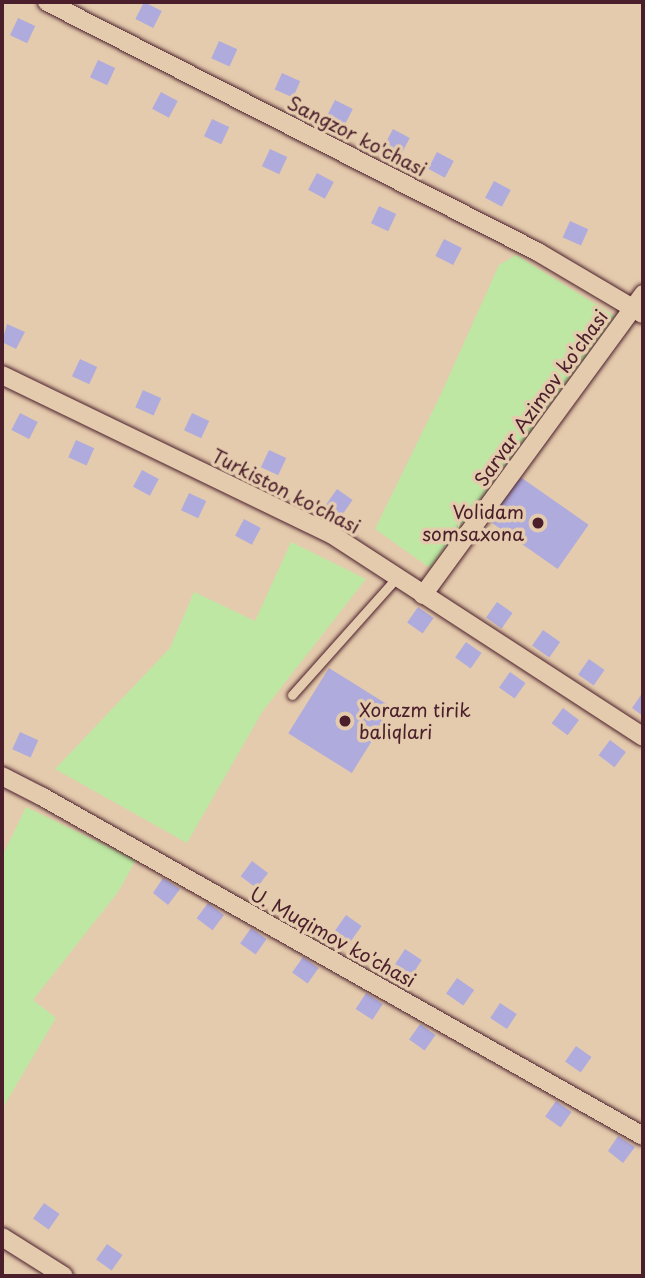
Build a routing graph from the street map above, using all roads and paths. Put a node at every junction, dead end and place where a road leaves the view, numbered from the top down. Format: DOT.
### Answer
graph roads {
  1 [pos="47,2"];
  2 [pos="640,305"];
  3 [pos="2,375"];
  4 [pos="397,578"];
  5 [pos="423,595"];
  6 [pos="292,695"];
  7 [pos="643,737"];
  8 [pos="2,776"];
  9 [pos="643,1136"];
  10 [pos="2,1237"];
  11 [pos="64,1276"];
  1 -- 2 [label="street, Sangzor ko'chasi"];
  2 -- 5 [label="street, Sarvar Azimov ko'chasi"];
  3 -- 4 [label="street, Turkiston ko'chasi"];
  4 -- 5 [label="street, Turkiston ko'chasi"];
  4 -- 6 [label="lane"];
  5 -- 7 [label="street, Turkiston ko'chasi"];
  8 -- 9 [label="street, U. Muqimov ko'chasi"];
  10 -- 11 [label="street"];
}
